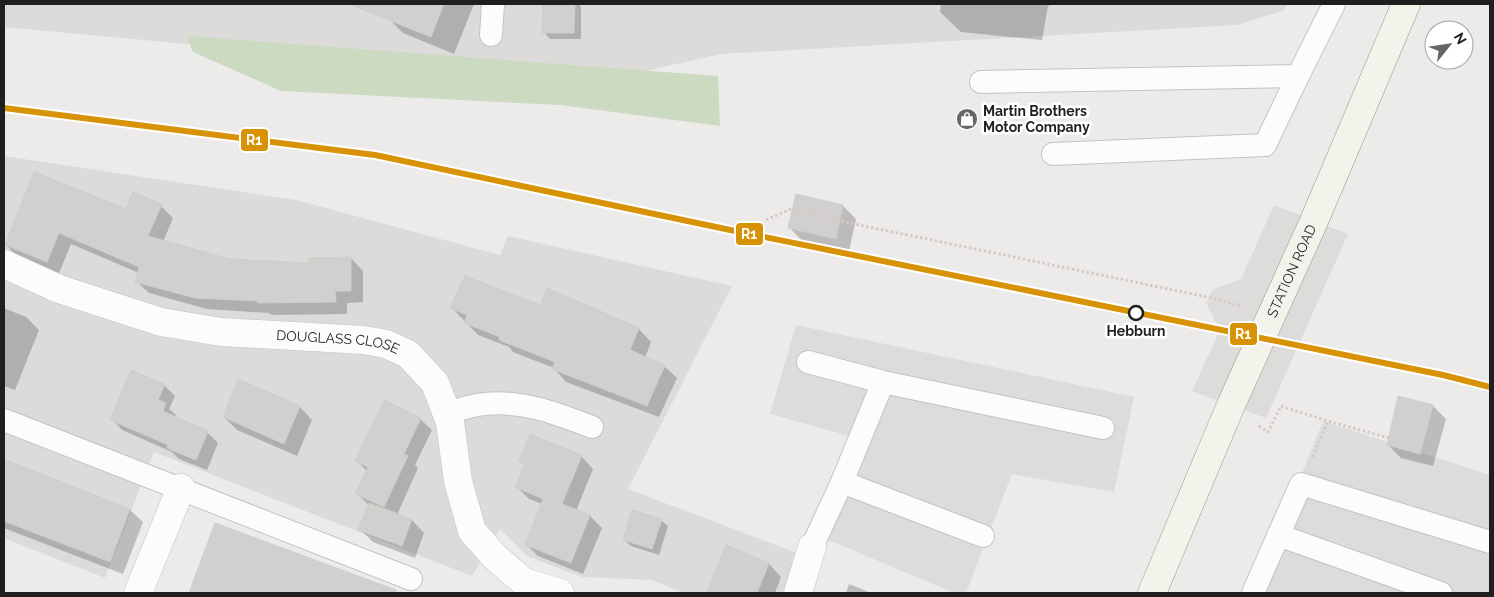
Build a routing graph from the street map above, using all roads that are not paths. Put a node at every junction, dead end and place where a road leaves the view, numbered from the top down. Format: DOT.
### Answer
graph roads {
  1 [pos="493,4"];
  2 [pos="1334,4"];
  3 [pos="1406,4"];
  4 [pos="491,35"];
  5 [pos="1298,76"];
  6 [pos="981,82"];
  7 [pos="1053,154"];
  8 [pos="4,264"];
  9 [pos="808,362"];
  10 [pos="883,382"];
  11 [pos="447,413"];
  12 [pos="4,420"];
  13 [pos="592,427"];
  14 [pos="1103,428"];
  15 [pos="842,482"];
  16 [pos="181,488"];
  17 [pos="1278,535"];
  18 [pos="983,536"];
  19 [pos="1490,542"];
  20 [pos="812,547"];
  21 [pos="411,579"];
  22 [pos="138,593"];
  23 [pos="560,593"];
  24 [pos="798,593"];
  25 [pos="1152,593"];
  26 [pos="1252,593"];
  27 [pos="1442,593"];
  1 -- 4 [label="lane"];
  2 -- 5 [label="lane"];
  3 -- 25 [label="main road, STATION ROAD"];
  5 -- 6 [label="lane"];
  5 -- 7 [label="lane"];
  8 -- 11 [label="street, DOUGLASS CLOSE"];
  9 -- 10 [label="lane"];
  10 -- 14 [label="lane"];
  10 -- 15 [label="lane"];
  11 -- 13 [label="lane"];
  11 -- 23 [label="street, DOUGLASS CLOSE"];
  12 -- 16 [label="lane"];
  15 -- 18 [label="lane"];
  15 -- 20 [label="lane"];
  16 -- 21 [label="lane"];
  16 -- 22 [label="street"];
  17 -- 19 [label="lane"];
  17 -- 26 [label="lane"];
  17 -- 27 [label="lane"];
  20 -- 24 [label="street"];
}
